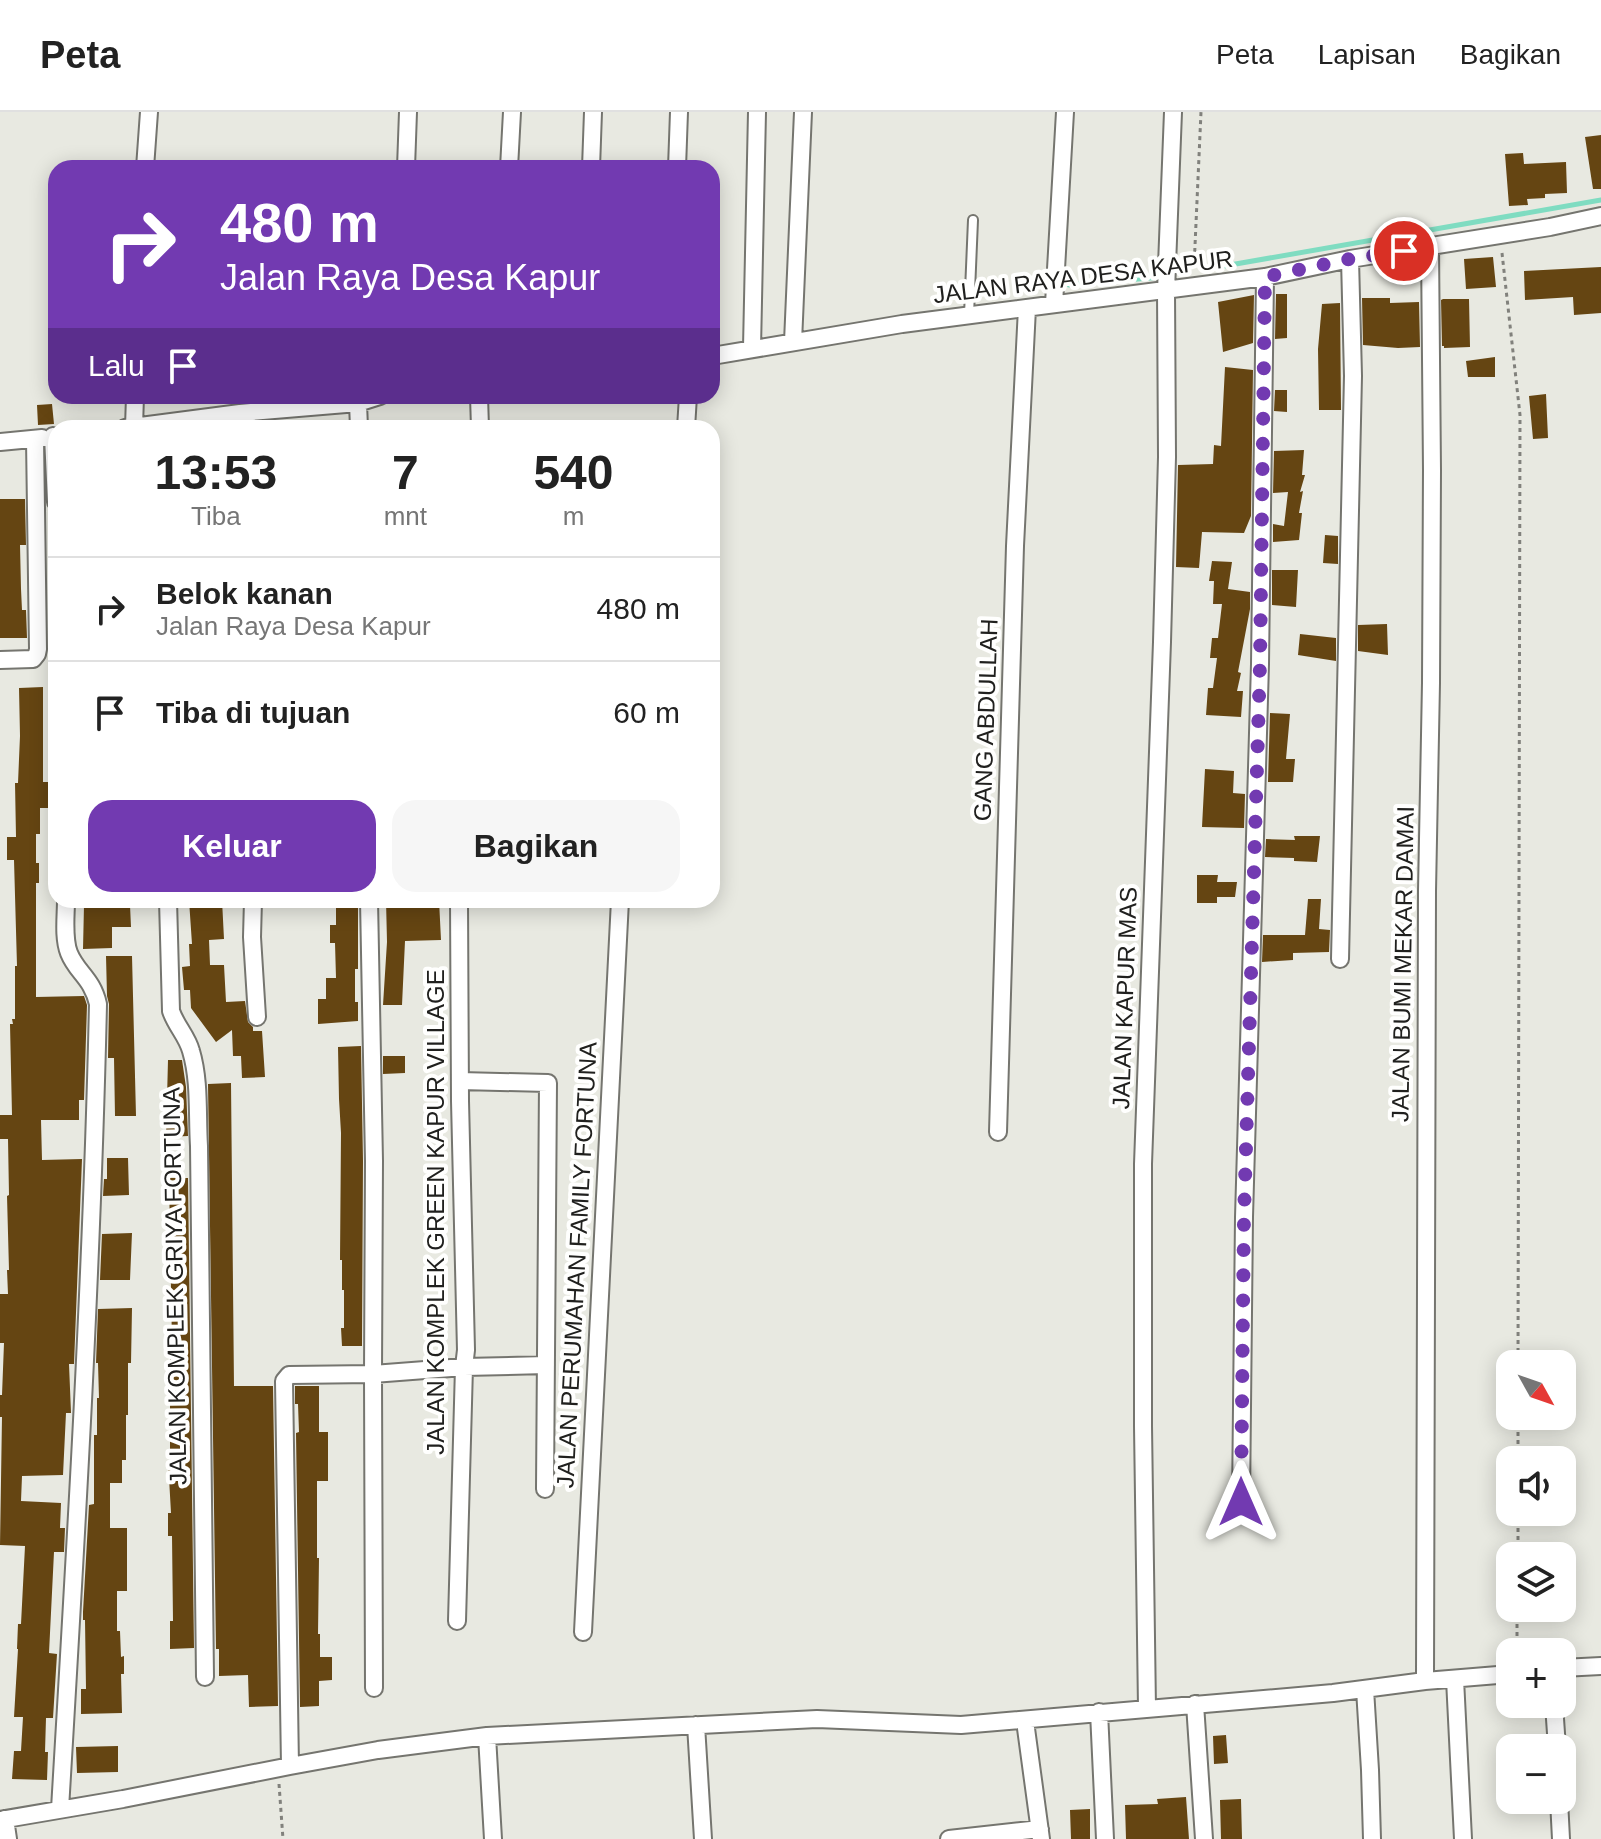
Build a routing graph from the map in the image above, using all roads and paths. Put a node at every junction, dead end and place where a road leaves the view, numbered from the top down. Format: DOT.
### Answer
graph roads {
  1 [pos="149,112"];
  2 [pos="408,112"];
  3 [pos="512,112"];
  4 [pos="593,112"];
  5 [pos="679,112"];
  6 [pos="757,112"];
  7 [pos="803,112"];
  8 [pos="1065,112"];
  9 [pos="1173,112"];
  10 [pos="1201,112"];
  11 [pos="146,160"];
  12 [pos="406,160"];
  13 [pos="509,160"];
  14 [pos="591,160"];
  15 [pos="677,160"];
  16 [pos="1601,216"];
  17 [pos="973,220"];
  18 [pos="1500,235"];
  19 [pos="1430,247"];
  20 [pos="1350,259"];
  21 [pos="1265,277"];
  22 [pos="1194,288"];
  23 [pos="1166,291"];
  24 [pos="1054,304"];
  25 [pos="1027,308"];
  26 [pos="969,316"];
  27 [pos="793,342"];
  28 [pos="752,348"];
  29 [pos="720,354"];
  30 [pos="351,404"];
  31 [pos="247,420"];
  32 [pos="48,437"];
  33 [pos="35,439"];
  34 [pos="0,442"];
  35 [pos="0,660"];
  36 [pos="66,908"];
  37 [pos="168,908"];
  38 [pos="253,908"];
  39 [pos="369,908"];
  40 [pos="459,908"];
  41 [pos="620,908"];
  42 [pos="1340,959"];
  43 [pos="257,1017"];
  44 [pos="460,1081"];
  45 [pos="998,1132"];
  46 [pos="1518,1350"];
  47 [pos="546,1365"];
  48 [pos="464,1367"];
  49 [pos="373,1374"];
  50 [pos="545,1489"];
  51 [pos="1241,1502"];
  52 [pos="457,1621"];
  53 [pos="583,1632"];
  54 [pos="1601,1666"];
  55 [pos="1576,1667"];
  56 [pos="1496,1675"];
  57 [pos="205,1677"];
  58 [pos="1455,1679"];
  59 [pos="1425,1681"];
  60 [pos="374,1688"];
  61 [pos="1365,1689"];
  62 [pos="1195,1704"];
  63 [pos="1147,1708"];
  64 [pos="1099,1712"];
  65 [pos="1025,1721"];
  66 [pos="696,1725"];
  67 [pos="487,1736"];
  68 [pos="284,1767"];
  69 [pos="60,1809"];
  70 [pos="1560,1814"];
  71 [pos="3,1819"];
  72 [pos="1040,1834"];
  73 [pos="8,1839"];
  74 [pos="283,1839"];
  75 [pos="493,1839"];
  76 [pos="703,1839"];
  77 [pos="949,1839"];
  78 [pos="1105,1839"];
  79 [pos="1204,1839"];
  80 [pos="1372,1839"];
  81 [pos="1463,1839"];
  82 [pos="1561,1839"];
  1 -- 11 [label="street"];
  2 -- 12 [label="street"];
  3 -- 13 [label="street"];
  4 -- 14 [label="street"];
  5 -- 15 [label="street"];
  6 -- 28 [label="street"];
  7 -- 27 [label="street"];
  8 -- 24 [label="street"];
  9 -- 23 [label="street, JALAN KAPUR MAS"];
  10 -- 22 [label="path"];
  16 -- 18 [label="street, JALAN RAYA DESA KAPUR"];
  17 -- 26 [label="lane"];
  18 -- 19 [label="street, JALAN RAYA DESA KAPUR"];
  18 -- 46 [label="path"];
  19 -- 20 [label="street, JALAN RAYA DESA KAPUR"];
  19 -- 59 [label="street, JALAN BUMI MEKAR DAMAI"];
  20 -- 21 [label="street, JALAN RAYA DESA KAPUR"];
  20 -- 42 [label="street"];
  21 -- 22 [label="street, JALAN RAYA DESA KAPUR"];
  21 -- 51 [label="street"];
  22 -- 23 [label="street, JALAN RAYA DESA KAPUR"];
  23 -- 24 [label="street, JALAN RAYA DESA KAPUR"];
  23 -- 63 [label="street, JALAN KAPUR MAS"];
  24 -- 25 [label="street, JALAN RAYA DESA KAPUR"];
  25 -- 26 [label="street, JALAN RAYA DESA KAPUR"];
  25 -- 45 [label="street, GANG ABDULLAH"];
  26 -- 27 [label="street, JALAN RAYA DESA KAPUR"];
  27 -- 28 [label="street, JALAN RAYA DESA KAPUR"];
  28 -- 29 [label="street, JALAN RAYA DESA KAPUR"];
  30 -- 31 [label="street"];
  32 -- 33 [label="street"];
  33 -- 34 [label="street"];
  33 -- 35 [label="street"];
  36 -- 69 [label="street"];
  37 -- 57 [label="street, JALAN KOMPLEK GRIYA FORTUNA"];
  38 -- 43 [label="street"];
  39 -- 49 [label="street"];
  40 -- 44 [label="street, JALAN KOMPLEK GREEN KAPUR VILLAGE"];
  41 -- 53 [label="street, JALAN PERUMAHAN FAMILY FORTUNA"];
  44 -- 47 [label="street"];
  44 -- 48 [label="street, JALAN KOMPLEK GREEN KAPUR VILLAGE"];
  47 -- 48 [label="street"];
  47 -- 50 [label="street"];
  48 -- 49 [label="street"];
  48 -- 52 [label="street, JALAN KOMPLEK GREEN KAPUR VILLAGE"];
  49 -- 60 [label="street"];
  49 -- 68 [label="street"];
  54 -- 55 [label="street"];
  56 -- 58 [label="street"];
  58 -- 59 [label="street"];
  58 -- 81 [label="street"];
  59 -- 61 [label="street"];
  61 -- 62 [label="street"];
  61 -- 80 [label="street"];
  62 -- 63 [label="street"];
  62 -- 79 [label="street"];
  63 -- 64 [label="street"];
  64 -- 65 [label="street"];
  64 -- 78 [label="street"];
  65 -- 66 [label="street"];
  65 -- 72 [label="street"];
  66 -- 67 [label="street"];
  66 -- 76 [label="street"];
  67 -- 68 [label="street"];
  67 -- 75 [label="street"];
  68 -- 69 [label="street"];
  68 -- 74 [label="path"];
  69 -- 71 [label="street"];
  70 -- 82 [label="street"];
  71 -- 73 [label="street"];
  72 -- 77 [label="street"];
}
